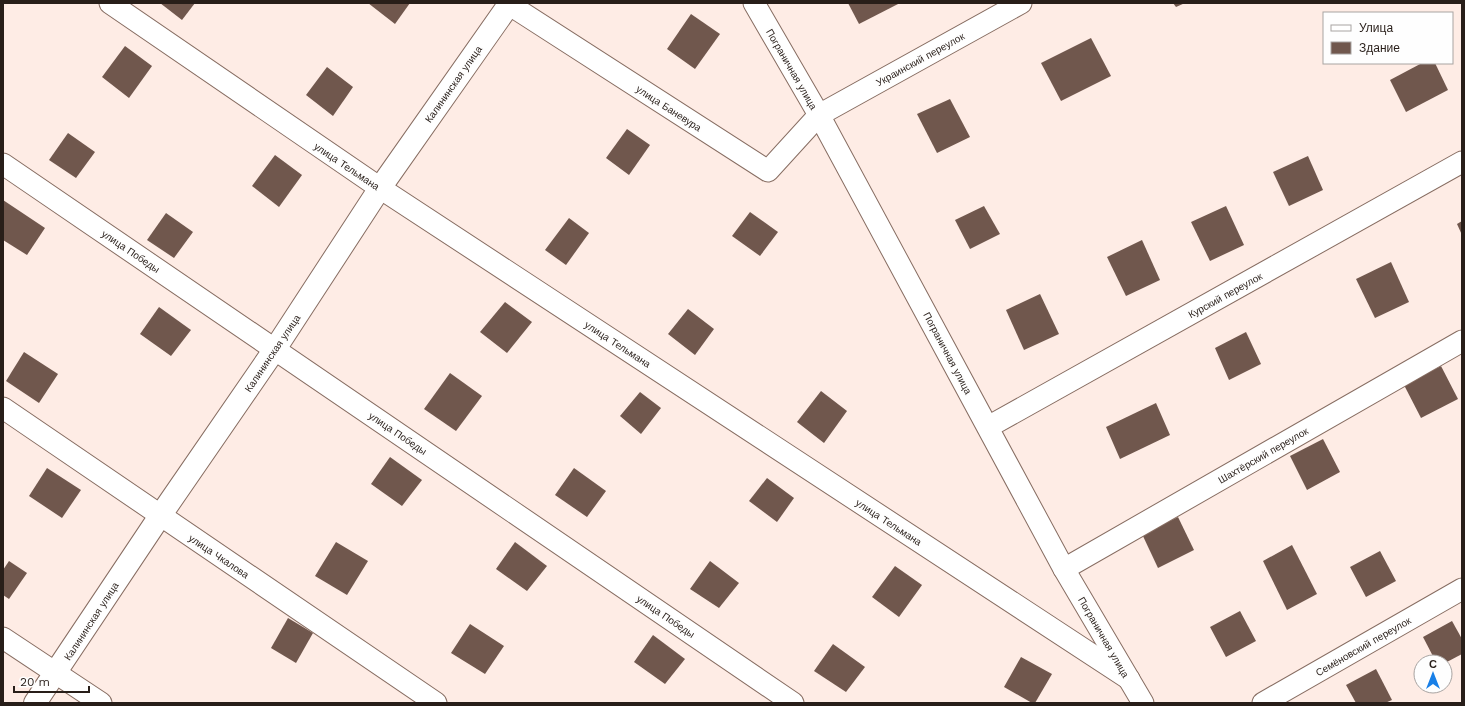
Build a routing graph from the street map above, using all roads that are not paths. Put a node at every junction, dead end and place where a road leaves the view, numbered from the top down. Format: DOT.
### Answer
graph roads {
  1 [pos="110,3"];
  2 [pos="754,3"];
  3 [pos="1021,3"];
  4 [pos="509,4"];
  5 [pos="819,115"];
  6 [pos="1462,162"];
  7 [pos="3,164"];
  8 [pos="380,188"];
  9 [pos="1462,341"];
  10 [pos="275,349"];
  11 [pos="3,408"];
  12 [pos="988,427"];
  13 [pos="160,516"];
  14 [pos="1064,569"];
  15 [pos="1462,589"];
  16 [pos="3,638"];
  17 [pos="57,673"];
  18 [pos="1129,680"];
  19 [pos="35,703"];
  20 [pos="101,703"];
  21 [pos="436,703"];
  22 [pos="793,703"];
  23 [pos="1143,703"];
  24 [pos="1263,703"];
  1 -- 8 [label="street, улица Тельмана"];
  2 -- 5 [label="street, Пограничная улица"];
  3 -- 5 [label="street, Украинский переулок"];
  4 -- 5 [label="street, улица Баневура"];
  4 -- 8 [label="main road, Калининская улица"];
  5 -- 12 [label="street, Пограничная улица"];
  6 -- 12 [label="street, Курский переулок"];
  7 -- 10 [label="street, улица Победы"];
  8 -- 10 [label="main road, Калининская улица"];
  8 -- 18 [label="street, улица Тельмана"];
  9 -- 14 [label="street, Шахтёрский переулок"];
  10 -- 13 [label="main road, Калининская улица"];
  10 -- 22 [label="street, улица Победы"];
  11 -- 13 [label="street, улица Чкалова"];
  12 -- 14 [label="street, Пограничная улица"];
  13 -- 17 [label="main road, Калининская улица"];
  13 -- 21 [label="street, улица Чкалова"];
  14 -- 18 [label="street, Пограничная улица"];
  15 -- 24 [label="street, Семёновский переулок"];
  16 -- 17 [label="street"];
  17 -- 19 [label="main road, Калининская улица"];
  17 -- 20 [label="street"];
  18 -- 23 [label="street, Пограничная улица"];
}
